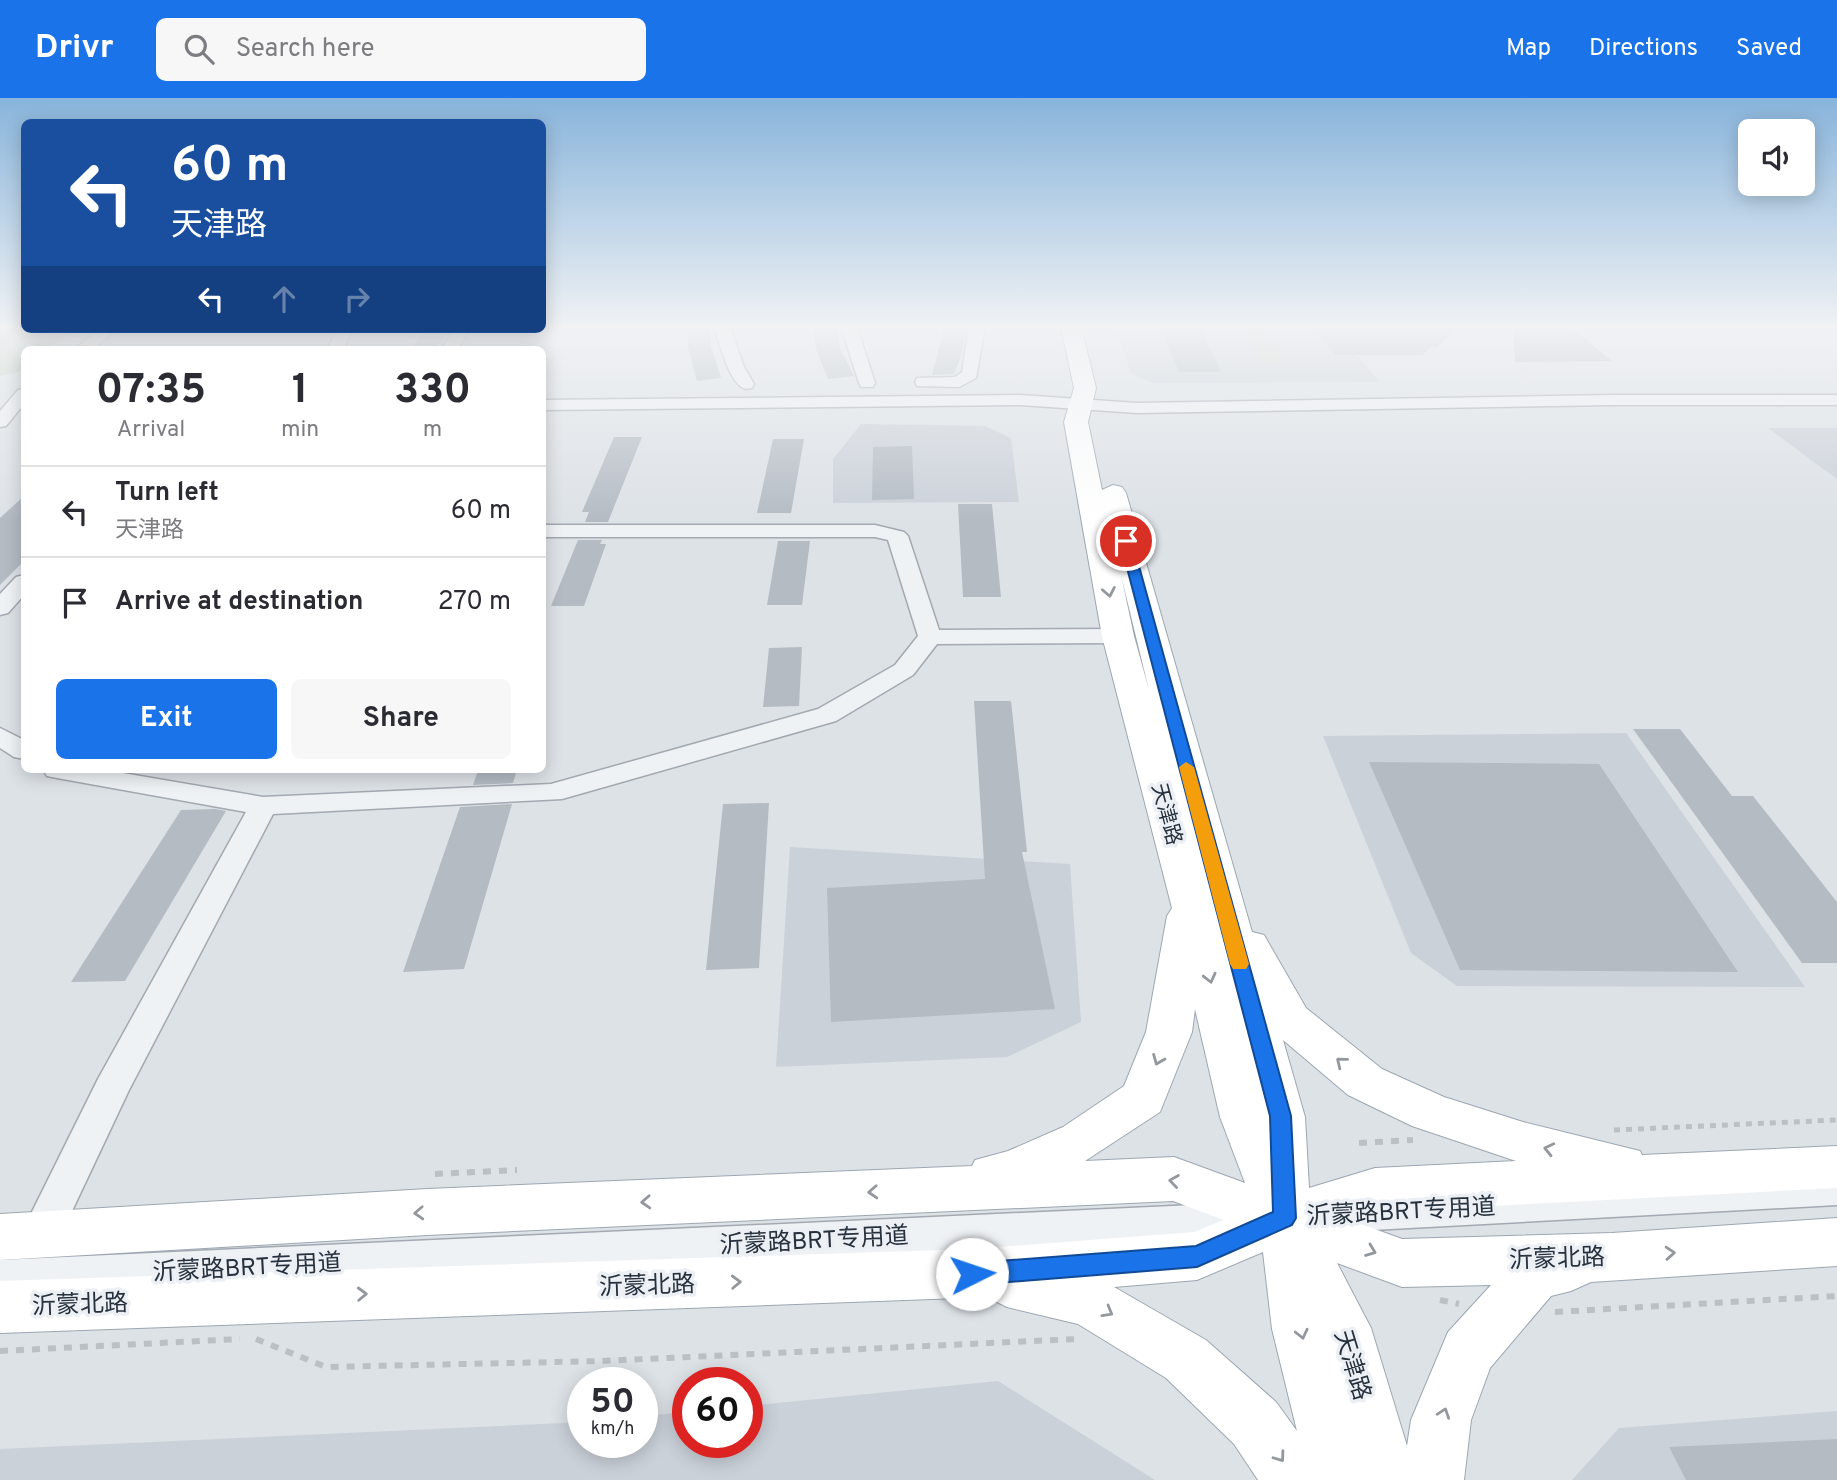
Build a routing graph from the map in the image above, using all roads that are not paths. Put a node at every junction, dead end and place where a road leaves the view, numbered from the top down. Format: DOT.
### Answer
graph roads {
  1 [pos="1071,391"];
  2 [pos="1084,391"];
  3 [pos="21,398"];
  4 [pos="1837,398"];
  5 [pos="546,405"];
  6 [pos="1080,405"];
  7 [pos="546,411"];
  8 [pos="8,417"];
  9 [pos="546,531"];
  10 [pos="21,585"];
  11 [pos="0,608"];
  12 [pos="1118,636"];
  13 [pos="930,637"];
  14 [pos="0,736"];
  15 [pos="21,749"];
  16 [pos="74,773"];
  17 [pos="264,806"];
  18 [pos="1205,896"];
  19 [pos="1837,1167"];
  20 [pos="1664,1176"];
  21 [pos="1837,1188"];
  22 [pos="920,1190"];
  23 [pos="1284,1218"];
  24 [pos="20,1236"];
  25 [pos="1837,1242"];
  26 [pos="1612,1257"];
  27 [pos="972,1274"];
  28 [pos="0,1279"];
  29 [pos="0,1307"];
  30 [pos="1296,1480"];
  31 [pos="1340,1480"];
  32 [pos="1387,1480"];
  33 [pos="1433,1480"];
  1 -- 6 [label="main road, 天津路"];
  2 -- 6 [label="main road, 天津路"];
  3 -- 8 [label="street"];
  4 -- 6 [label="street"];
  5 -- 6 [label="street"];
  6 -- 7 [label="street"];
  6 -- 12 [label="main road, 天津路, one-way"];
  6 -- 18 [label="main road, 天津路"];
  9 -- 13 [label="street"];
  10 -- 11 [label="street"];
  12 -- 13 [label="street"];
  12 -- 18 [label="main road, 天津路"];
  13 -- 17 [label="street"];
  14 -- 15 [label="street"];
  16 -- 17 [label="street"];
  17 -- 24 [label="street"];
  20 -- 18 [label="main road, one-way"];
  18 -- 22 [label="main road, one-way"];
  18 -- 23 [label="main road, 天津路"];
  19 -- 20 [label="main road, 沂蒙北路"];
  20 -- 23 [label="main road, 沂蒙北路"];
  21 -- 23 [label="street, 沂蒙路BRT专用道"];
  23 -- 22 [label="main road, 沂蒙北路, one-way"];
  22 -- 24 [label="main road, 沂蒙北路, one-way"];
  23 -- 26 [label="main road, 沂蒙北路, one-way"];
  23 -- 27 [label="main road, 沂蒙北路"];
  23 -- 28 [label="street, 沂蒙路BRT专用道"];
  23 -- 31 [label="main road, 天津路, one-way"];
  23 -- 32 [label="main road, 天津路"];
  26 -- 25 [label="main road, 沂蒙北路, one-way"];
  33 -- 26 [label="main road, one-way"];
  29 -- 27 [label="main road, 沂蒙北路, one-way"];
  27 -- 30 [label="main road, one-way"];
}
